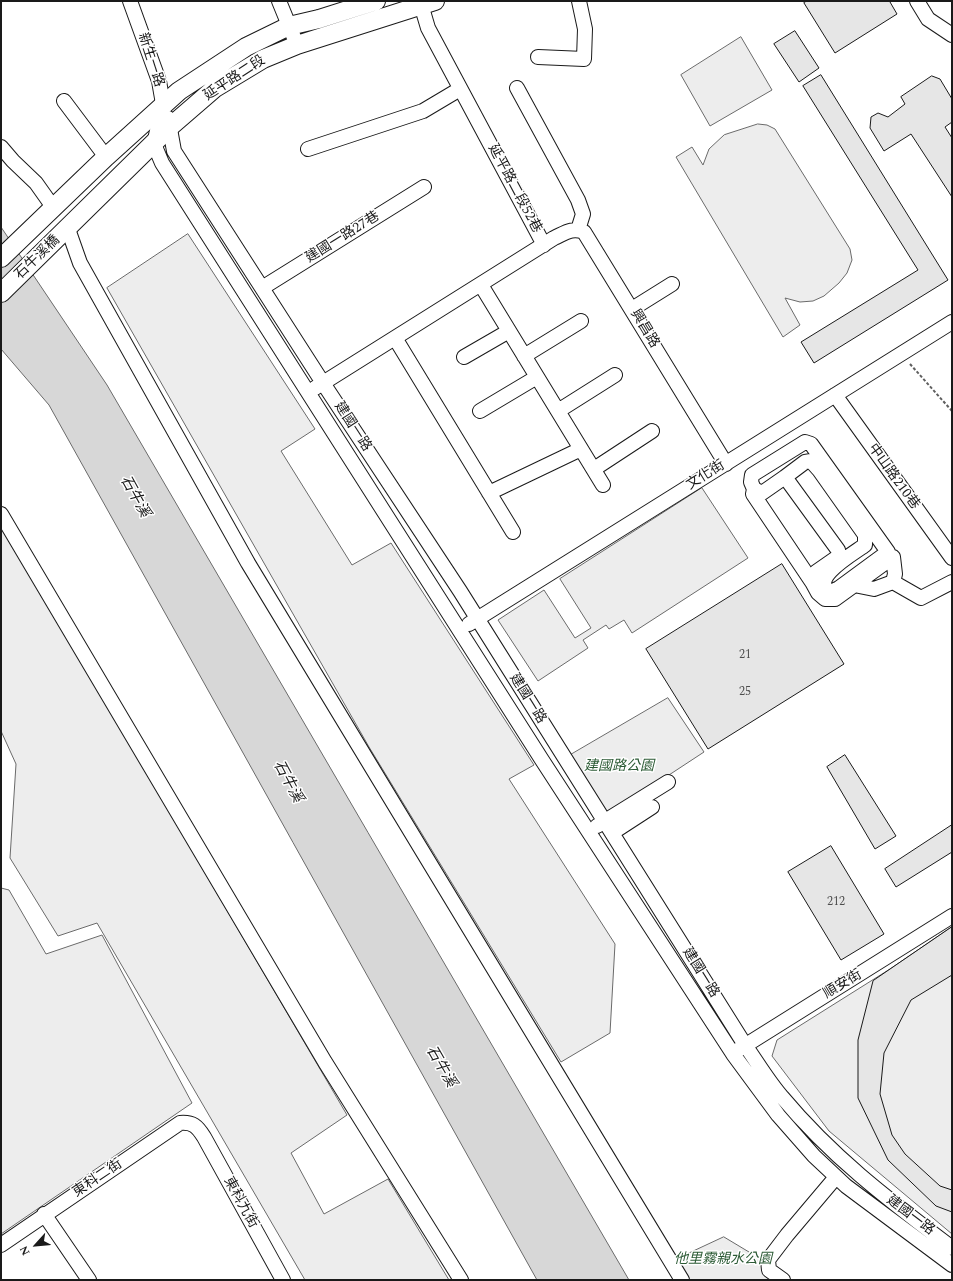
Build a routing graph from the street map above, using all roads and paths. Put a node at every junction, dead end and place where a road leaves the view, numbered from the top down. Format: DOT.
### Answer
graph roads {
  1 [pos="130,1"];
  2 [pos="279,1"];
  3 [pos="376,1"];
  4 [pos="579,1"];
  5 [pos="918,1"];
  6 [pos="425,3"];
  7 [pos="289,26"];
  8 [pos="952,35"];
  9 [pos="297,45"];
  10 [pos="538,57"];
  11 [pos="517,88"];
  12 [pos="460,89"];
  13 [pos="64,100"];
  14 [pos="163,104"];
  15 [pos="171,126"];
  16 [pos="154,144"];
  17 [pos="1,147"];
  18 [pos="308,149"];
  19 [pos="106,157"];
  20 [pos="424,187"];
  21 [pos="55,206"];
  22 [pos="72,225"];
  23 [pos="578,230"];
  24 [pos="544,245"];
  25 [pos="1,258"];
  26 [pos="672,284"];
  27 [pos="481,286"];
  28 [pos="262,288"];
  29 [pos="1,293"];
  30 [pos="632,309"];
  31 [pos="581,321"];
  32 [pos="952,322"];
  33 [pos="509,331"];
  34 [pos="395,338"];
  35 [pos="901,353"];
  36 [pos="524,356"];
  37 [pos="464,357"];
  38 [pos="615,375"];
  39 [pos="537,377"];
  40 [pos="323,383"];
  41 [pos="309,392"];
  42 [pos="835,395"];
  43 [pos="558,410"];
  44 [pos="480,411"];
  45 [pos="952,411"];
  46 [pos="652,431"];
  47 [pos="581,449"];
  48 [pos="726,464"];
  49 [pos="594,469"];
  50 [pos="785,477"];
  51 [pos="603,485"];
  52 [pos="754,489"];
  53 [pos="489,493"];
  54 [pos="1,514"];
  55 [pos="513,532"];
  56 [pos="952,558"];
  57 [pos="812,582"];
  58 [pos="892,582"];
  59 [pos="952,582"];
  60 [pos="854,585"];
  61 [pos="477,619"];
  62 [pos="460,630"];
  63 [pos="668,782"];
  64 [pos="652,807"];
  65 [pos="608,827"];
  66 [pos="588,832"];
  67 [pos="952,916"];
  68 [pos="745,1045"];
  69 [pos="732,1054"];
  70 [pos="197,1126"];
  71 [pos="836,1177"];
  72 [pos="44,1214"];
  73 [pos="1,1245"];
  74 [pos="952,1248"];
  75 [pos="952,1265"];
  76 [pos="89,1280"];
  77 [pos="283,1280"];
  78 [pos="461,1280"];
  79 [pos="682,1280"];
  80 [pos="783,1280"];
  1 -- 14 [label="street, 新生一路"];
  2 -- 7 [label="street"];
  3 -- 7 [label="main road, 延平路二段"];
  4 -- 10 [label="street"];
  5 -- 8 [label="street"];
  6 -- 9 [label="main road, 延平路二段"];
  6 -- 12 [label="street, 延平路二段52巷"];
  7 -- 9 [label="street"];
  7 -- 14 [label="main road, 延平路二段"];
  9 -- 15 [label="main road, 延平路二段"];
  11 -- 23 [label="street"];
  12 -- 18 [label="street"];
  12 -- 24 [label="street, 延平路二段52巷"];
  13 -- 19 [label="street"];
  14 -- 15 [label="street, 建國一路"];
  14 -- 16 [label="street, 新生一路"];
  14 -- 19 [label="main road, 延平路二段"];
  15 -- 16 [label="main road, 延平路二段"];
  15 -- 28 [label="street, 建國一路"];
  16 -- 22 [label="main road, 延平路二段"];
  16 -- 41 [label="street, 建國一路"];
  17 -- 21 [label="street"];
  19 -- 21 [label="main road, 延平路二段"];
  20 -- 28 [label="street, 建國一路27巷"];
  21 -- 25 [label="main road, 石牛溪橋"];
  22 -- 29 [label="main road, 石牛溪橋"];
  22 -- 79 [label="street"];
  23 -- 24 [label="street"];
  23 -- 30 [label="street, 興昌路"];
  24 -- 27 [label="street, 延平路二段52巷"];
  26 -- 30 [label="street"];
  27 -- 33 [label="street"];
  27 -- 34 [label="street, 延平路二段52巷"];
  28 -- 40 [label="street, 建國一路"];
  30 -- 48 [label="street, 興昌路"];
  31 -- 36 [label="street"];
  32 -- 35 [label="street, 文化街"];
  33 -- 36 [label="street"];
  33 -- 37 [label="street"];
  34 -- 40 [label="street, 延平路二段52巷"];
  34 -- 53 [label="street"];
  35 -- 42 [label="street, 文化街"];
  35 -- 45 [label="path"];
  36 -- 39 [label="street"];
  38 -- 43 [label="street"];
  39 -- 43 [label="street"];
  39 -- 44 [label="street"];
  40 -- 41 [label="street, 延平路二段52巷"];
  40 -- 61 [label="street, 建國一路"];
  41 -- 62 [label="street, 建國一路"];
  42 -- 48 [label="street, 文化街"];
  42 -- 56 [label="street, 中山路210巷"];
  43 -- 47 [label="street"];
  46 -- 49 [label="street"];
  47 -- 49 [label="street"];
  47 -- 53 [label="street"];
  48 -- 61 [label="street, 文化街"];
  49 -- 51 [label="street"];
  50 -- 52 [label="street"];
  50 -- 52 [label="street"];
  50 -- 57 [label="street"];
  52 -- 57 [label="street"];
  53 -- 55 [label="street"];
  54 -- 78 [label="street"];
  57 -- 60 [label="street"];
  58 -- 59 [label="street"];
  58 -- 60 [label="street"];
  58 -- 60 [label="street"];
  61 -- 62 [label="street, 文化街"];
  61 -- 65 [label="street, 建國一路"];
  62 -- 66 [label="street, 建國一路"];
  63 -- 65 [label="street"];
  64 -- 65 [label="street"];
  65 -- 66 [label="street"];
  65 -- 68 [label="street, 建國一路"];
  66 -- 69 [label="street, 建國一路"];
  67 -- 68 [label="street, 順安街"];
  68 -- 69 [label="street, 順安街"];
  68 -- 74 [label="street, 建國一路"];
  69 -- 71 [label="street, 建國一路"];
  70 -- 72 [label="street, 東科二街"];
  70 -- 77 [label="street, 東科九街"];
  71 -- 75 [label="street, 建國一路"];
  71 -- 80 [label="street"];
  72 -- 73 [label="street, 東科二街"];
  72 -- 76 [label="street"];
}
